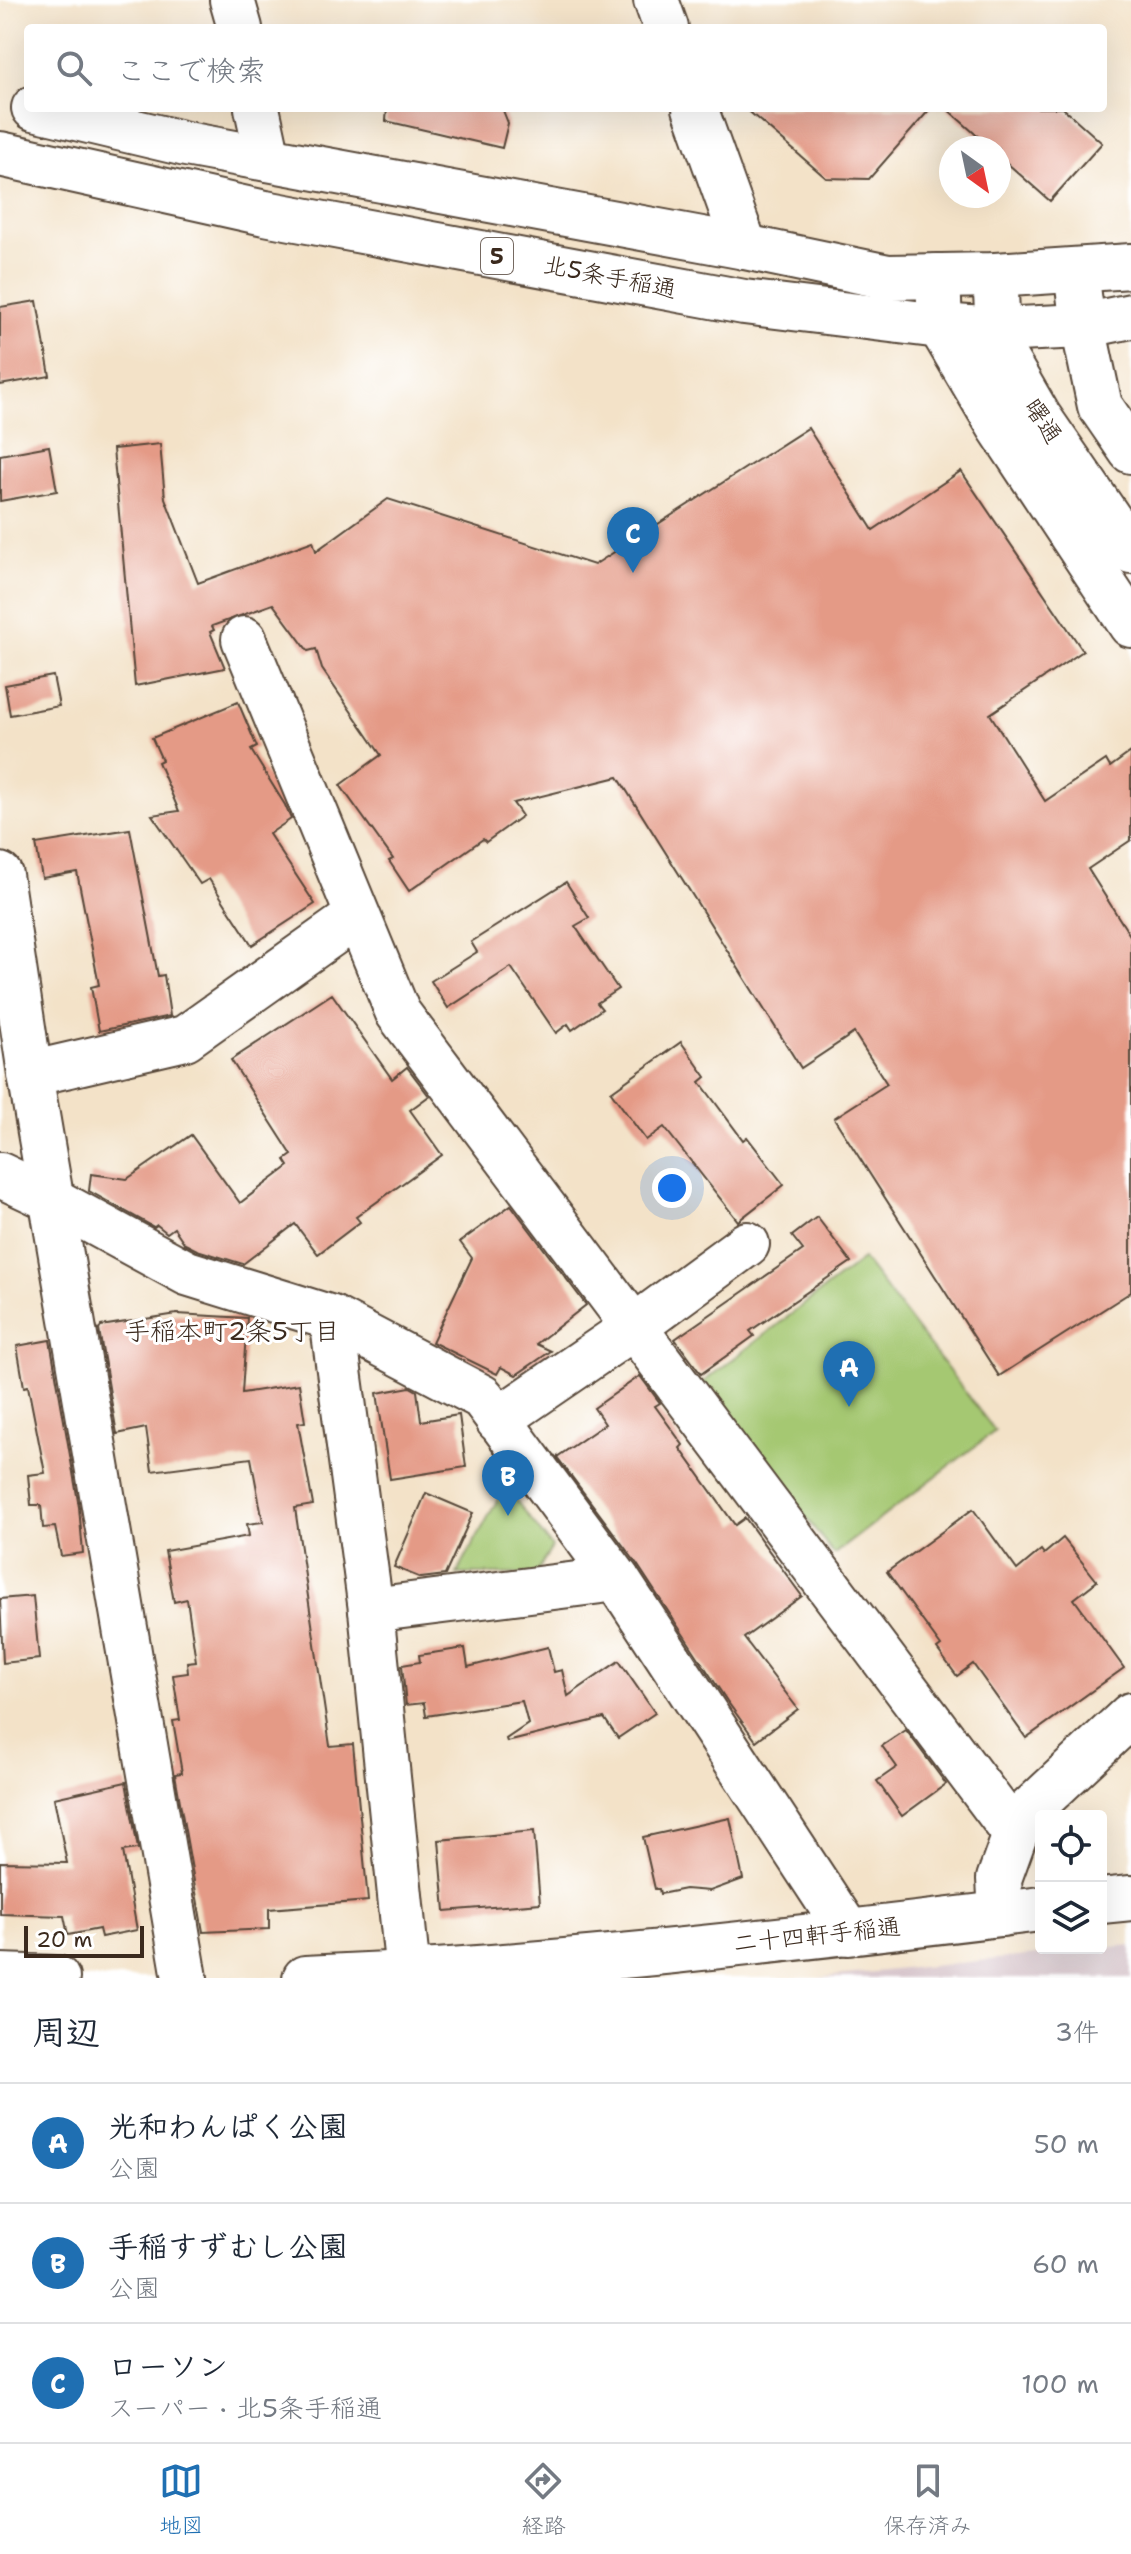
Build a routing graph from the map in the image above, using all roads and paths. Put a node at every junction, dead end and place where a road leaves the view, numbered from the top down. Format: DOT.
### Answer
graph roads {
  1 [pos="232,0"];
  2 [pos="656,0"];
  3 [pos="239,24"];
  4 [pos="665,24"];
  5 [pos="0,100"];
  6 [pos="24,105"];
  7 [pos="52,112"];
  8 [pos="258,112"];
  9 [pos="696,112"];
  10 [pos="0,154"];
  11 [pos="268,159"];
  12 [pos="745,247"];
  13 [pos="1131,266"];
  14 [pos="1076,271"];
  15 [pos="995,275"];
  16 [pos="938,276"];
  17 [pos="1131,316"];
  18 [pos="940,326"];
  19 [pos="1083,326"];
  20 [pos="998,330"];
  21 [pos="1131,451"];
  22 [pos="1131,551"];
  23 [pos="1131,625"];
  24 [pos="244,639"];
  25 [pos="0,875"];
  26 [pos="357,916"];
  27 [pos="30,1074"];
  28 [pos="0,1175"];
  29 [pos="51,1199"];
  30 [pos="747,1244"];
  31 [pos="332,1318"];
  32 [pos="634,1327"];
  33 [pos="498,1420"];
  34 [pos="617,1579"];
  35 [pos="371,1610"];
  36 [pos="1131,1715"];
  37 [pos="1015,1834"];
  38 [pos="1131,1898"];
  39 [pos="1107,1900"];
  40 [pos="1021,1912"];
  41 [pos="849,1933"];
  42 [pos="408,1974"];
  43 [pos="0,1976"];
  44 [pos="57,1978"];
  45 [pos="185,1978"];
  46 [pos="305,1978"];
  1 -- 3 [label="main road"];
  2 -- 4 [label="main road"];
  5 -- 6 [label="main road, 5"];
  7 -- 11 [label="main road, 5"];
  8 -- 11 [label="main road"];
  9 -- 12 [label="main road"];
  10 -- 18 [label="main road, 北5条手稲通 / 5"];
  11 -- 12 [label="main road, 5"];
  12 -- 16 [label="main road, 5"];
  13 -- 14 [label="main road, 5"];
  14 -- 15 [label="main road, 5"];
  14 -- 19 [label="main road"];
  15 -- 16 [label="main road, 5"];
  15 -- 20 [label="main road, 曙通"];
  16 -- 18 [label="main road"];
  17 -- 19 [label="main road, 北5条手稲通 / 5"];
  18 -- 20 [label="main road, 北5条手稲通 / 5"];
  18 -- 23 [label="main road"];
  19 -- 20 [label="main road, 北5条手稲通 / 5"];
  19 -- 21 [label="main road"];
  20 -- 22 [label="main road, 曙通"];
  24 -- 26 [label="main road"];
  25 -- 27 [label="main road"];
  26 -- 27 [label="main road"];
  26 -- 32 [label="main road"];
  27 -- 29 [label="main road"];
  28 -- 29 [label="main road"];
  29 -- 31 [label="main road"];
  29 -- 45 [label="main road"];
  30 -- 32 [label="main road"];
  31 -- 33 [label="main road"];
  31 -- 35 [label="main road"];
  32 -- 33 [label="main road"];
  32 -- 37 [label="main road"];
  33 -- 34 [label="main road"];
  34 -- 35 [label="main road"];
  34 -- 41 [label="main road"];
  35 -- 42 [label="main road"];
  36 -- 37 [label="main road"];
  37 -- 40 [label="main road"];
  38 -- 39 [label="main road"];
  40 -- 41 [label="main road, 二十四軒手稲通"];
  41 -- 42 [label="main road, 二十四軒手稲通"];
  42 -- 46 [label="main road, 二十四軒手稲通"];
  43 -- 44 [label="main road"];
}
